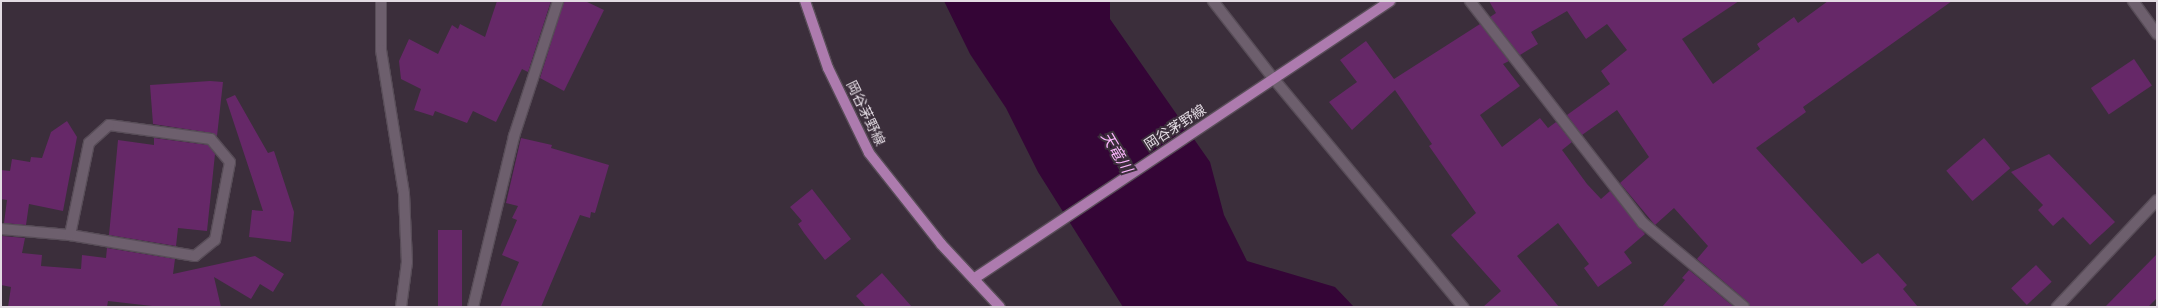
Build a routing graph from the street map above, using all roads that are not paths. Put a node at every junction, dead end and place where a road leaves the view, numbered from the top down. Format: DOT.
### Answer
graph roads {
  1 [pos="381,1"];
  2 [pos="558,1"];
  3 [pos="805,1"];
  4 [pos="1213,1"];
  5 [pos="1390,1"];
  6 [pos="1470,1"];
  7 [pos="2133,1"];
  8 [pos="2157,34"];
  9 [pos="1273,78"];
  10 [pos="2157,200"];
  11 [pos="1,229"];
  12 [pos="70,235"];
  13 [pos="975,278"];
  14 [pos="401,307"];
  15 [pos="473,307"];
  16 [pos="1000,307"];
  17 [pos="1463,307"];
  18 [pos="1744,307"];
  19 [pos="2057,307"];
  1 -- 14 [label="street"];
  2 -- 15 [label="street"];
  3 -- 13 [label="main road, 岡谷茅野線"];
  4 -- 9 [label="street"];
  5 -- 9 [label="main road, 岡谷茅野線"];
  6 -- 18 [label="street"];
  7 -- 8 [label="street"];
  9 -- 13 [label="main road, 岡谷茅野線"];
  9 -- 17 [label="street"];
  10 -- 19 [label="street"];
  11 -- 12 [label="street"];
  12 -- 12 [label="street"];
  13 -- 16 [label="main road, 岡谷茅野線"];
}
